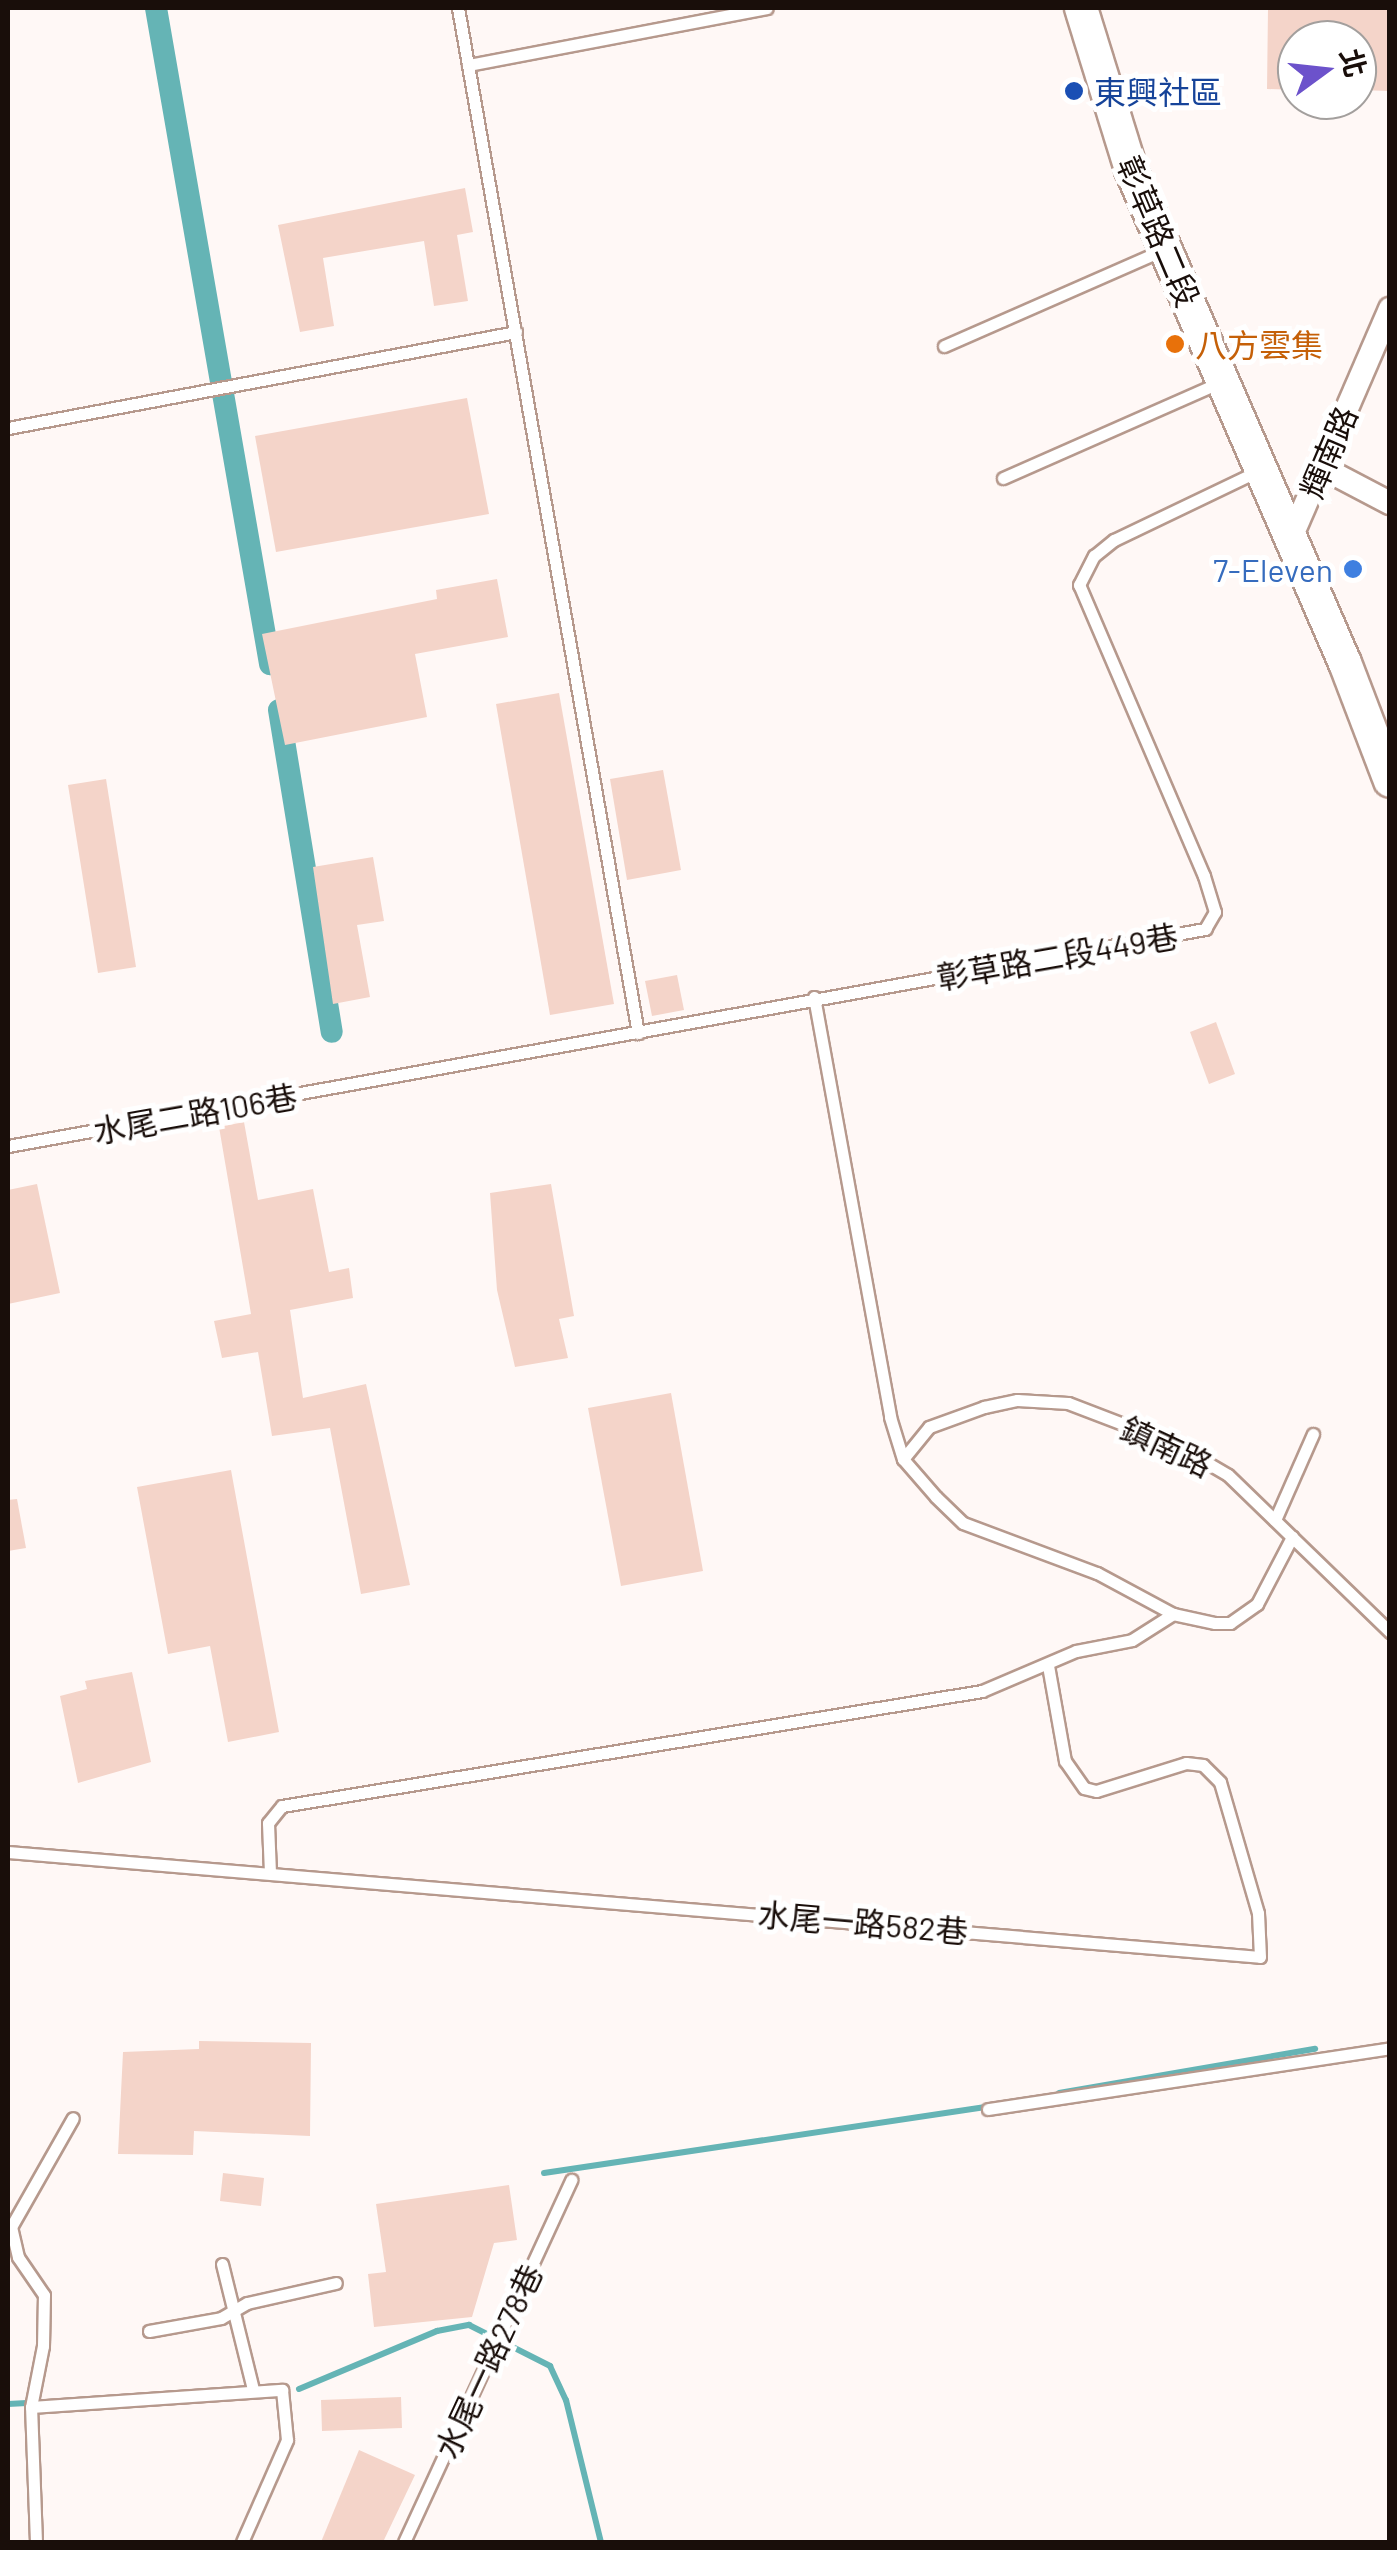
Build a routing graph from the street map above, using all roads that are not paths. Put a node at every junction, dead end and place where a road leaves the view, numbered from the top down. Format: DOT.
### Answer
graph roads {
  1 [pos="458,8"];
  2 [pos="767,8"];
  3 [pos="1081,8"];
  4 [pos="468,66"];
  5 [pos="1166,249"];
  6 [pos="1390,309"];
  7 [pos="516,332"];
  8 [pos="944,346"];
  9 [pos="1223,381"];
  10 [pos="8,428"];
  11 [pos="1321,467"];
  12 [pos="1260,470"];
  13 [pos="1003,478"];
  14 [pos="1390,503"];
  15 [pos="1290,540"];
  16 [pos="1390,781"];
  17 [pos="814,997"];
  18 [pos="638,1032"];
  19 [pos="382,1080"];
  20 [pos="8,1146"];
  21 [pos="1313,1434"];
  22 [pos="903,1459"];
  23 [pos="1274,1520"];
  24 [pos="1292,1537"];
  25 [pos="1172,1614"];
  26 [pos="1390,1632"];
  27 [pos="1048,1666"];
  28 [pos="8,1852"];
  29 [pos="270,1873"];
  30 [pos="1390,2048"];
  31 [pos="988,2108"];
  32 [pos="73,2118"];
  33 [pos="572,2180"];
  34 [pos="222,2264"];
  35 [pos="336,2283"];
  36 [pos="239,2313"];
  37 [pos="149,2330"];
  38 [pos="253,2389"];
  39 [pos="31,2407"];
  40 [pos="36,2542"];
  41 [pos="242,2542"];
  42 [pos="404,2542"];
  1 -- 4 [label="lane"];
  2 -- 4 [label="lane"];
  3 -- 5 [label="street, 彰草路二段"];
  4 -- 7 [label="lane"];
  5 -- 8 [label="lane"];
  5 -- 9 [label="street, 彰草路二段"];
  6 -- 11 [label="street, 輝南路"];
  7 -- 10 [label="lane"];
  7 -- 18 [label="lane"];
  9 -- 12 [label="street, 彰草路二段"];
  9 -- 13 [label="lane"];
  11 -- 14 [label="street"];
  11 -- 15 [label="street, 輝南路"];
  12 -- 15 [label="street, 彰草路二段"];
  12 -- 17 [label="lane, 彰草路二段449巷"];
  15 -- 16 [label="street, 彰草路二段"];
  17 -- 18 [label="lane, 彰草路二段449巷"];
  17 -- 22 [label="lane"];
  18 -- 19 [label="lane, 彰草路二段449巷"];
  19 -- 20 [label="lane, 水尾二路106巷"];
  21 -- 23 [label="lane"];
  22 -- 23 [label="lane, 鎮南路"];
  22 -- 25 [label="lane"];
  23 -- 24 [label="lane, 鎮南路"];
  24 -- 25 [label="lane"];
  24 -- 26 [label="lane, 鎮南路"];
  25 -- 27 [label="lane"];
  27 -- 29 [label="lane"];
  27 -- 29 [label="lane, 水尾一路582巷"];
  28 -- 29 [label="lane, 水尾一路582巷"];
  30 -- 31 [label="lane"];
  32 -- 39 [label="lane"];
  33 -- 42 [label="lane, 水尾一路278巷"];
  34 -- 36 [label="lane"];
  35 -- 36 [label="lane"];
  36 -- 37 [label="lane"];
  36 -- 38 [label="lane"];
  38 -- 39 [label="lane"];
  38 -- 41 [label="lane"];
  39 -- 40 [label="lane"];
}
